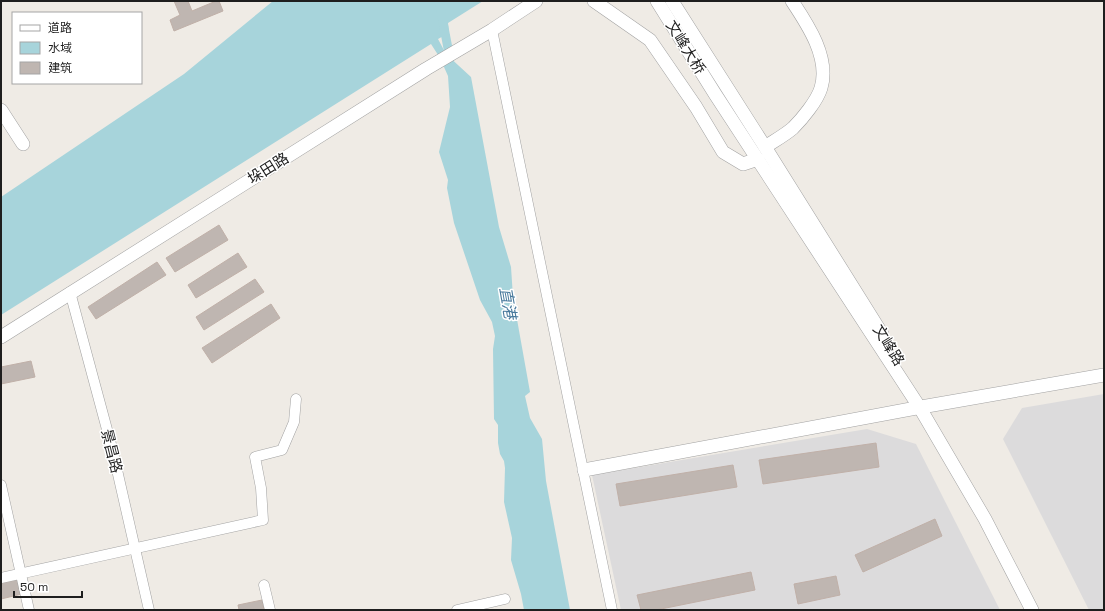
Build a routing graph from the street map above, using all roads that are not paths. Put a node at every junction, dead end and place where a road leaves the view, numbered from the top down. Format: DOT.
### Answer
graph roads {
  1 [pos="536,1"];
  2 [pos="594,1"];
  3 [pos="657,1"];
  4 [pos="672,1"];
  5 [pos="792,1"];
  6 [pos="492,30"];
  7 [pos="721,90"];
  8 [pos="1,110"];
  9 [pos="23,144"];
  10 [pos="765,147"];
  11 [pos="758,159"];
  12 [pos="70,292"];
  13 [pos="1,337"];
  14 [pos="1104,375"];
  15 [pos="296,399"];
  16 [pos="924,407"];
  17 [pos="584,470"];
  18 [pos="1,485"];
  19 [pos="135,548"];
  20 [pos="22,573"];
  21 [pos="1,578"];
  22 [pos="264,585"];
  23 [pos="505,599"];
  24 [pos="29,610"];
  25 [pos="149,610"];
  26 [pos="270,610"];
  27 [pos="457,610"];
  28 [pos="612,610"];
  29 [pos="1032,610"];
  30 [pos="1040,610"];
  1 -- 6 [label="street, 垛田路"];
  2 -- 11 [label="street"];
  3 -- 7 [label="street, 文峰大桥"];
  4 -- 7 [label="street, 文峰大桥"];
  5 -- 10 [label="street"];
  6 -- 12 [label="street, 垛田路"];
  6 -- 17 [label="street"];
  7 -- 10 [label="street, 文峰路"];
  7 -- 11 [label="street, 文峰路"];
  8 -- 9 [label="street"];
  10 -- 16 [label="street, 文峰路"];
  11 -- 16 [label="street, 文峰路"];
  12 -- 13 [label="street, 垛田路"];
  12 -- 19 [label="street, 景昌路"];
  14 -- 16 [label="street"];
  15 -- 19 [label="street"];
  16 -- 17 [label="street"];
  16 -- 29 [label="street, 文峰路"];
  16 -- 30 [label="street, 文峰路"];
  17 -- 28 [label="street"];
  18 -- 20 [label="street"];
  19 -- 20 [label="street"];
  19 -- 25 [label="street, 景昌路"];
  20 -- 21 [label="street"];
  20 -- 24 [label="street"];
  22 -- 26 [label="street"];
  23 -- 27 [label="street"];
}
